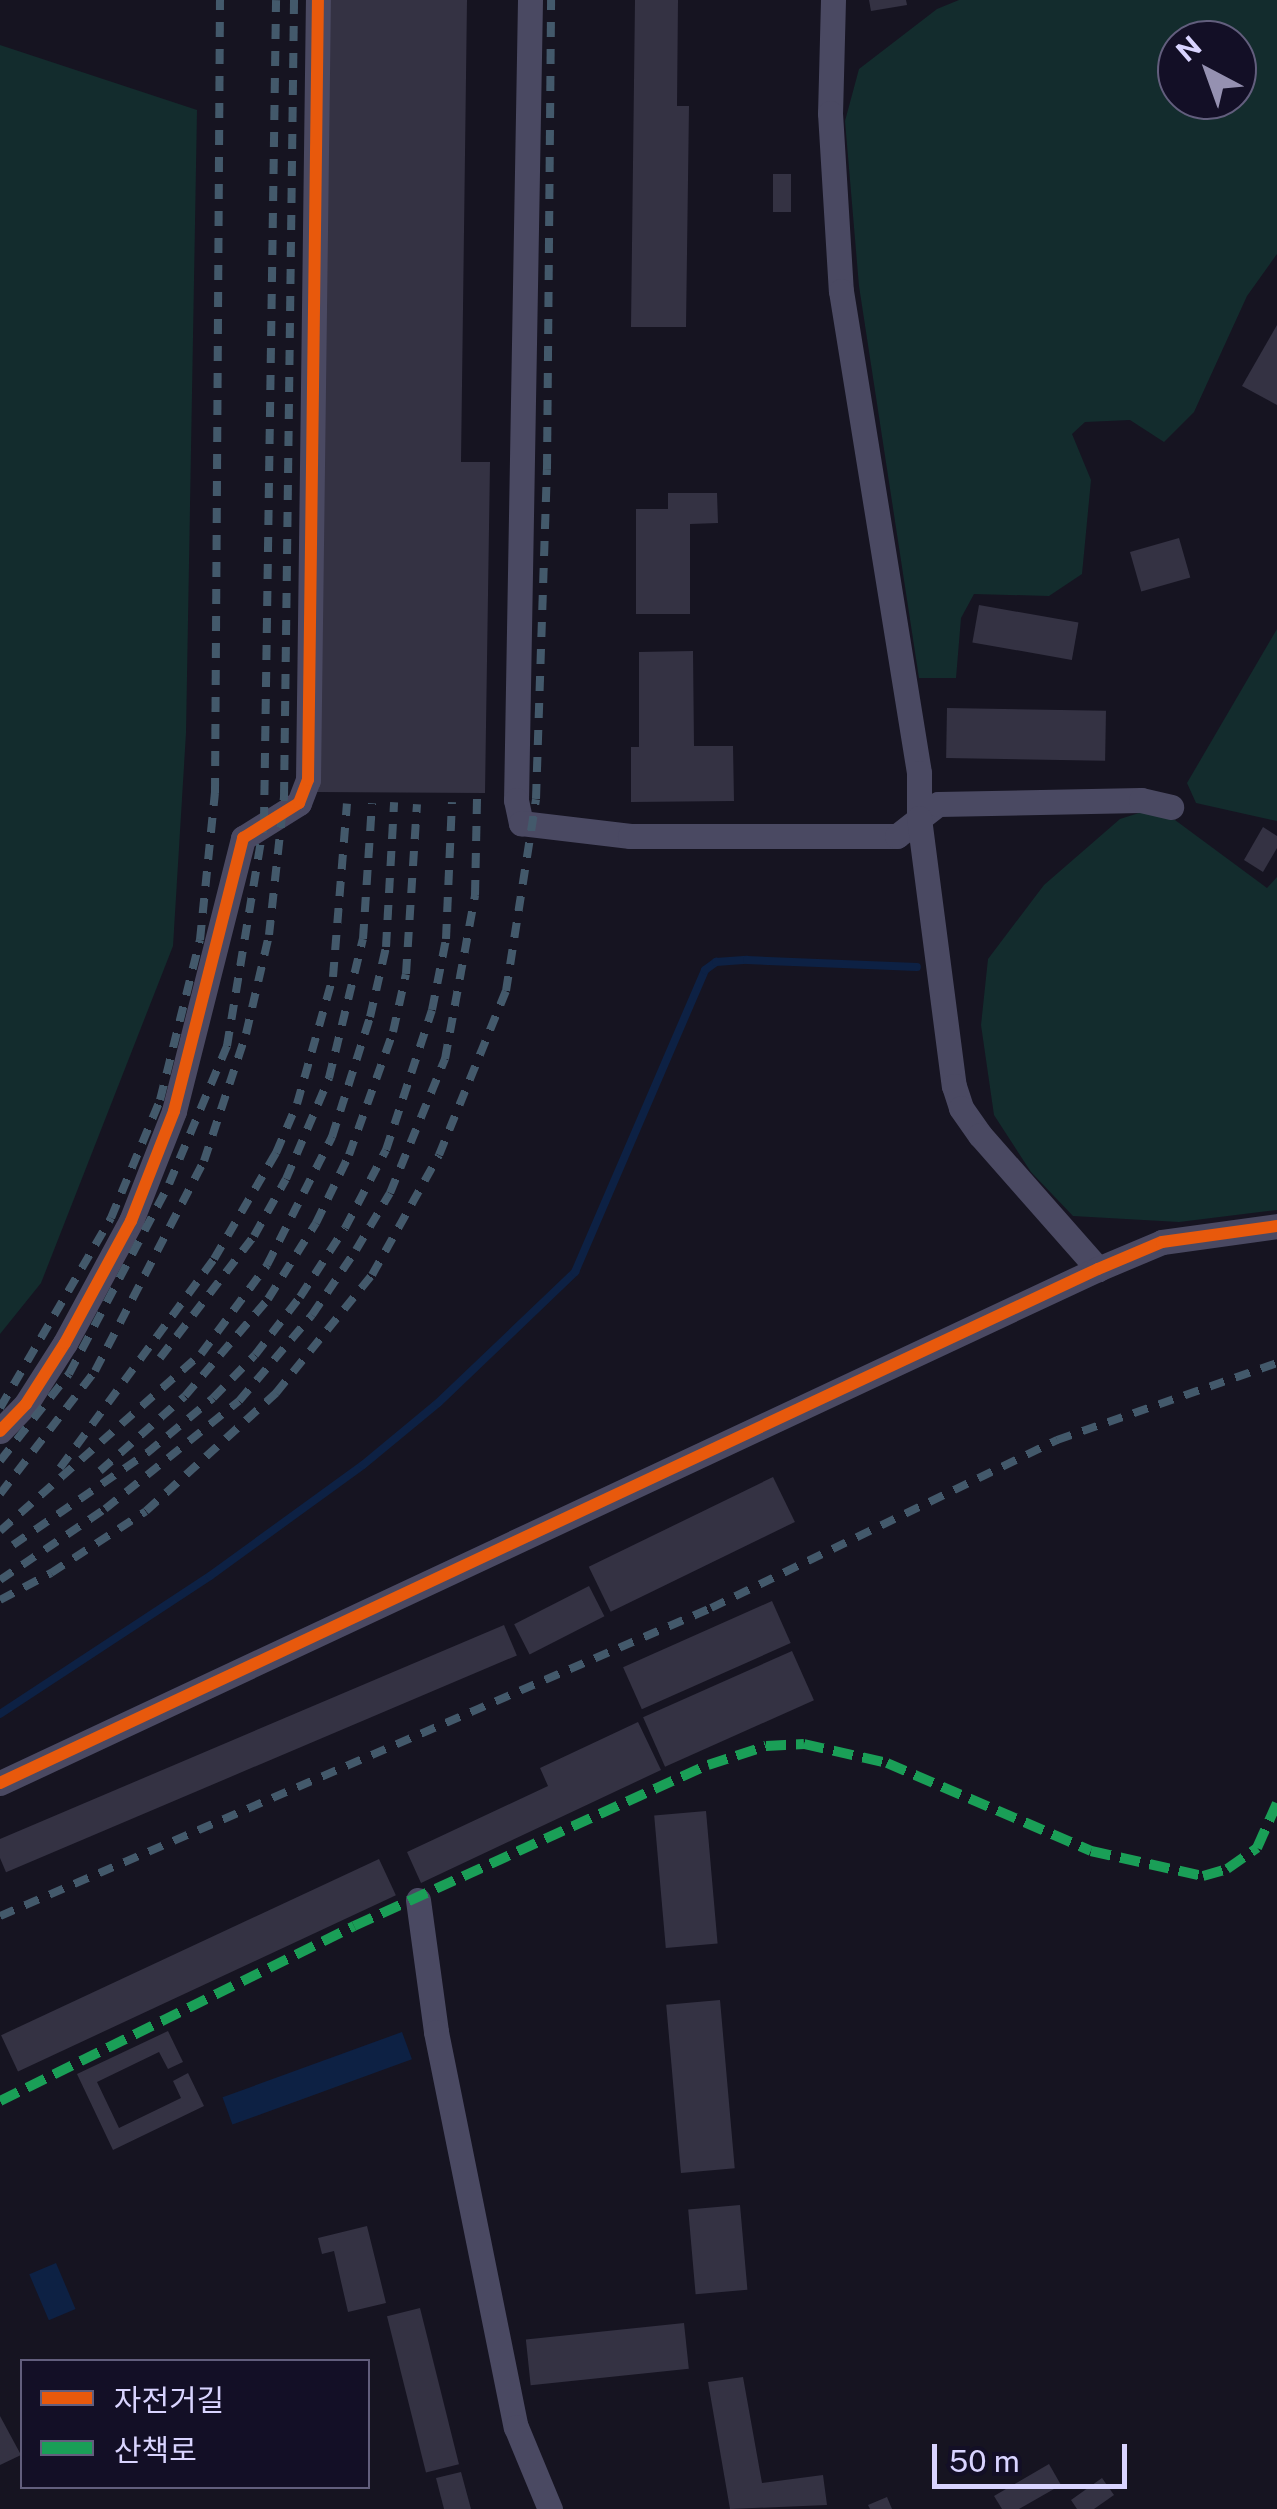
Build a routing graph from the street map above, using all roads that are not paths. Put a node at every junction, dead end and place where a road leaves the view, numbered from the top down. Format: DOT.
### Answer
graph roads {
  1 [pos="318,0"];
  2 [pos="530,0"];
  3 [pos="833,0"];
  4 [pos="1171,807"];
  5 [pos="919,818"];
  6 [pos="1277,1226"];
  7 [pos="1098,1269"];
  8 [pos="0,1431"];
  9 [pos="0,1783"];
  10 [pos="418,1900"];
  11 [pos="550,2509"];
  1 -- 8 [label="street"];
  2 -- 5 [label="street"];
  3 -- 5 [label="street"];
  4 -- 5 [label="street"];
  5 -- 7 [label="street"];
  6 -- 7 [label="street"];
  7 -- 9 [label="street"];
  10 -- 11 [label="street"];
}
